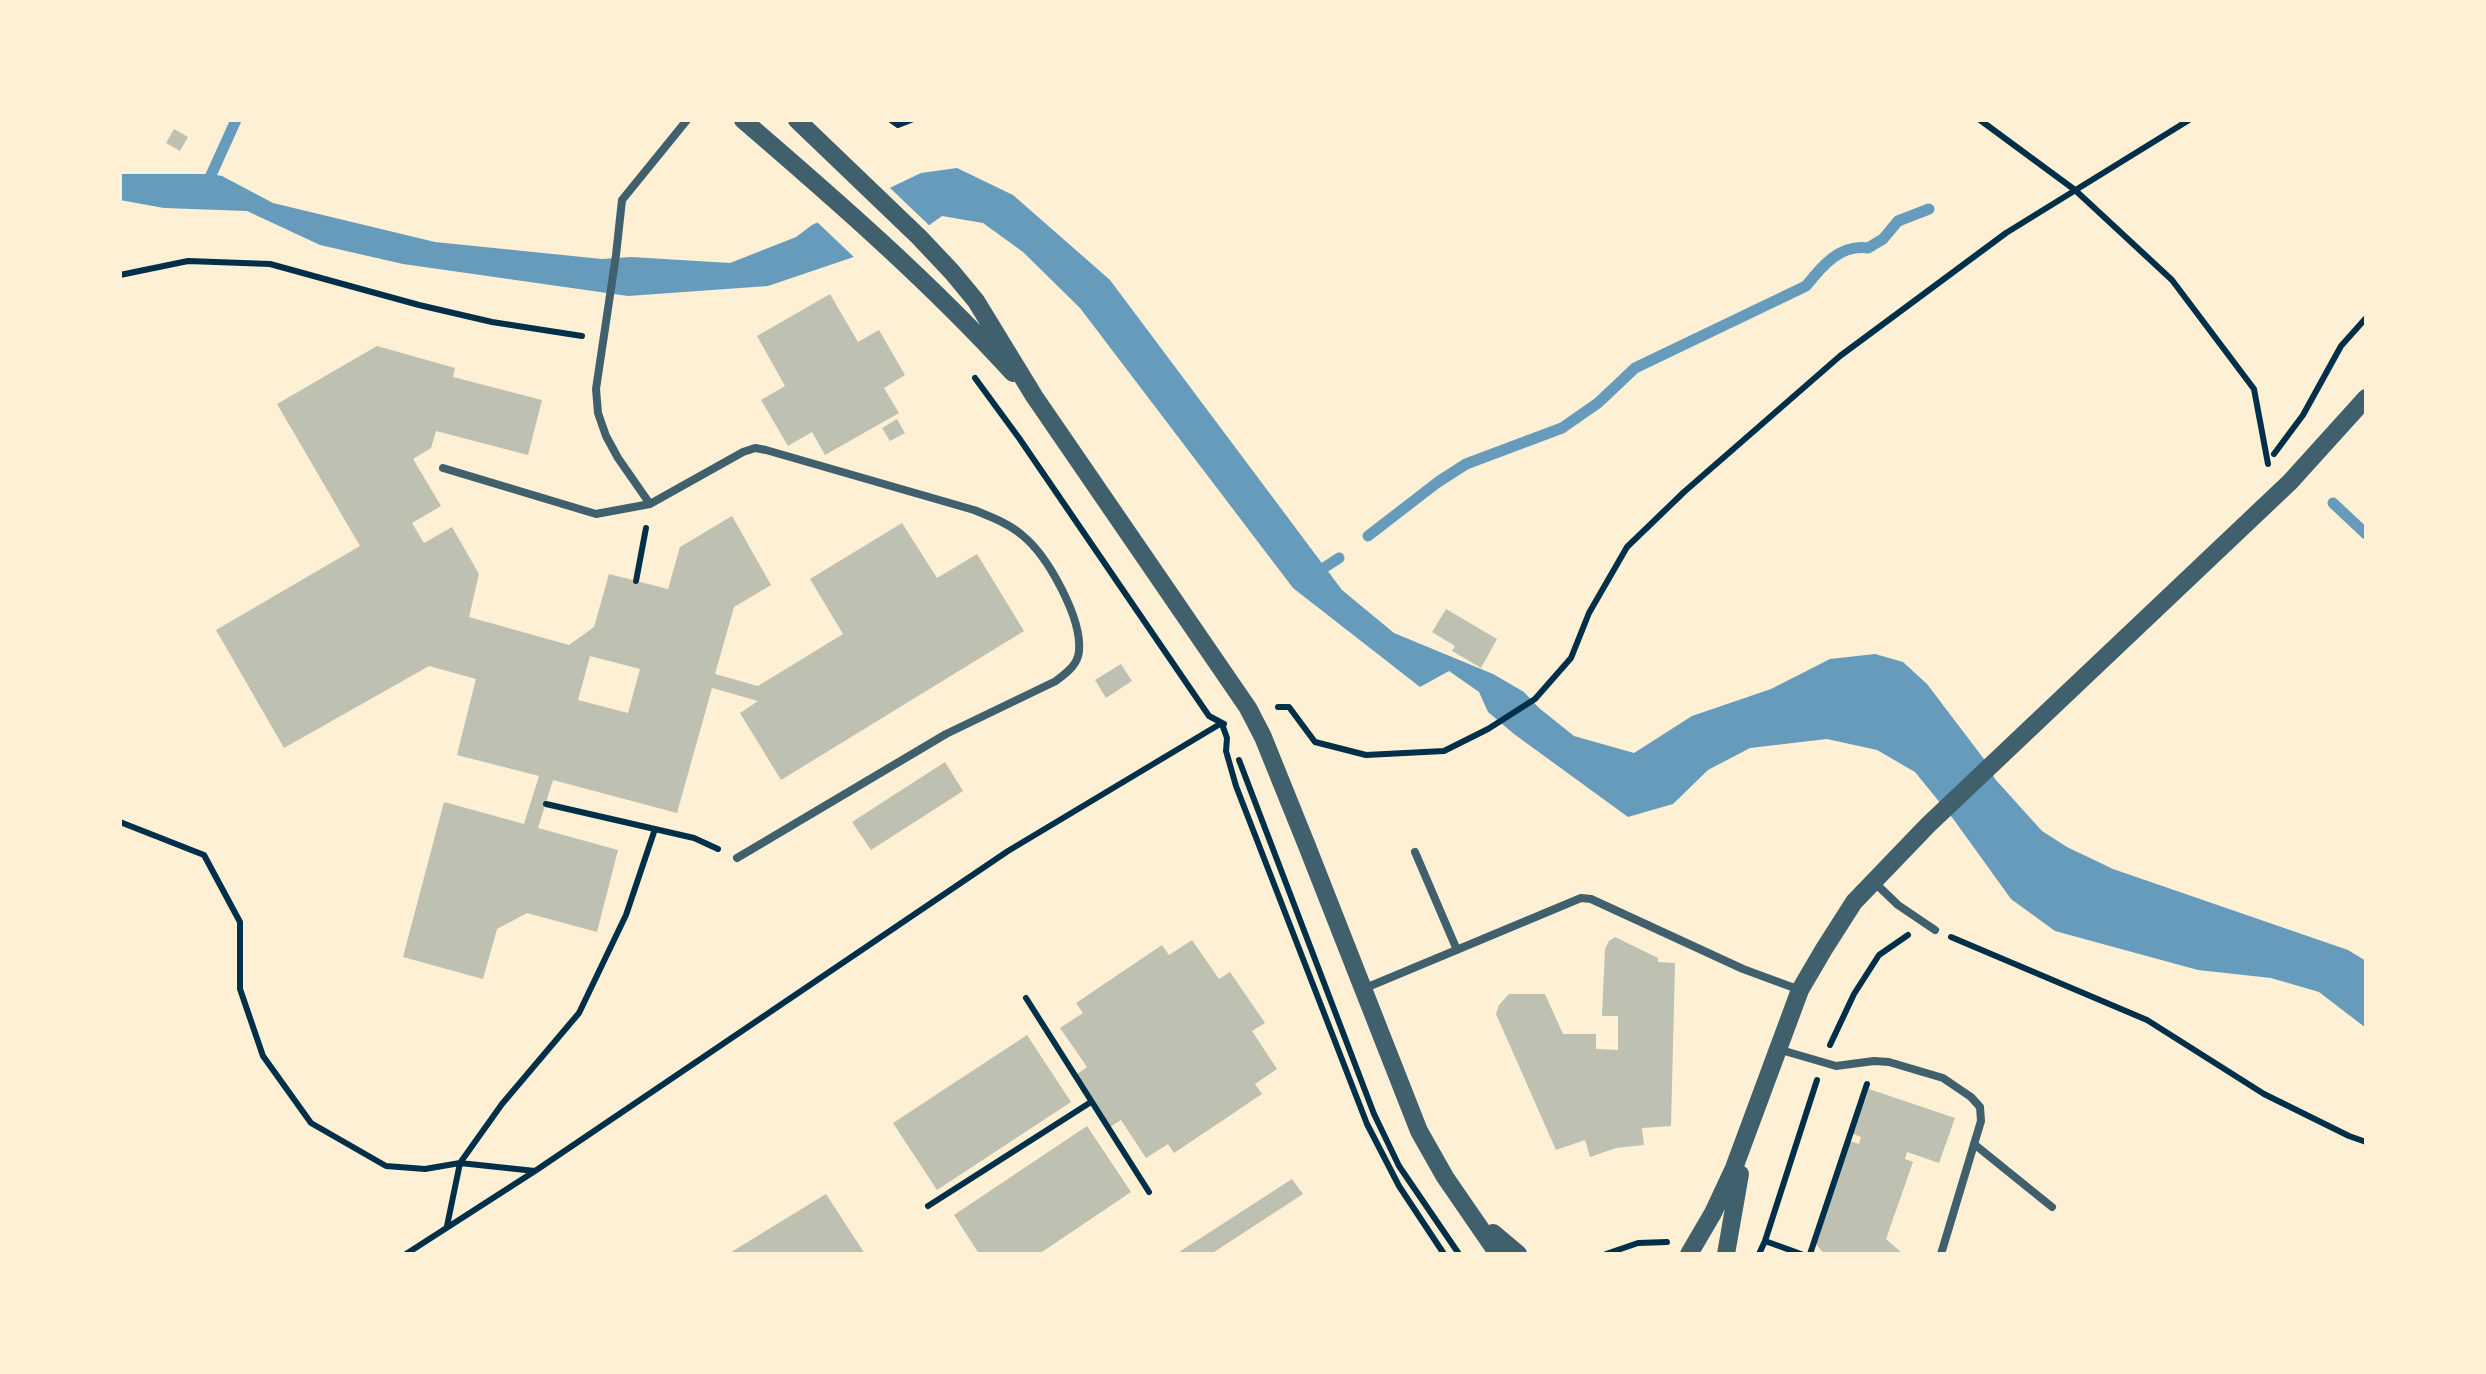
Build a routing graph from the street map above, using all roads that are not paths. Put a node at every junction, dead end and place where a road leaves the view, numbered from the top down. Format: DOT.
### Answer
graph roads {
  1 [pos="687,120"];
  2 [pos="744,120"];
  3 [pos="797,120"];
  4 [pos="1034,396"];
  5 [pos="2366,398"];
  6 [pos="443,468"];
  7 [pos="650,504"];
  8 [pos="1415,852"];
  9 [pos="737,858"];
  10 [pos="1873,881"];
  11 [pos="1935,930"];
  12 [pos="1457,950"];
  13 [pos="1364,989"];
  14 [pos="1800,990"];
  15 [pos="1777,1049"];
  16 [pos="1754,1116"];
  17 [pos="1974,1144"];
  18 [pos="1464,1204"];
  19 [pos="2052,1207"];
  20 [pos="1691,1251"];
  21 [pos="1498,1254"];
  22 [pos="1518,1254"];
  23 [pos="1726,1254"];
  24 [pos="1941,1254"];
  1 -- 7 [label="lane"];
  2 -- 4 [label="street"];
  3 -- 4 [label="street"];
  4 -- 13 [label="street"];
  5 -- 10 [label="street"];
  6 -- 7 [label="lane"];
  7 -- 9 [label="lane"];
  8 -- 12 [label="lane"];
  10 -- 11 [label="lane"];
  10 -- 14 [label="street"];
  12 -- 13 [label="lane"];
  12 -- 14 [label="lane"];
  13 -- 18 [label="street"];
  14 -- 15 [label="street"];
  15 -- 16 [label="street"];
  15 -- 17 [label="lane"];
  16 -- 20 [label="street"];
  16 -- 23 [label="street"];
  17 -- 19 [label="lane"];
  17 -- 24 [label="lane"];
  18 -- 21 [label="street"];
  18 -- 22 [label="street"];
}
